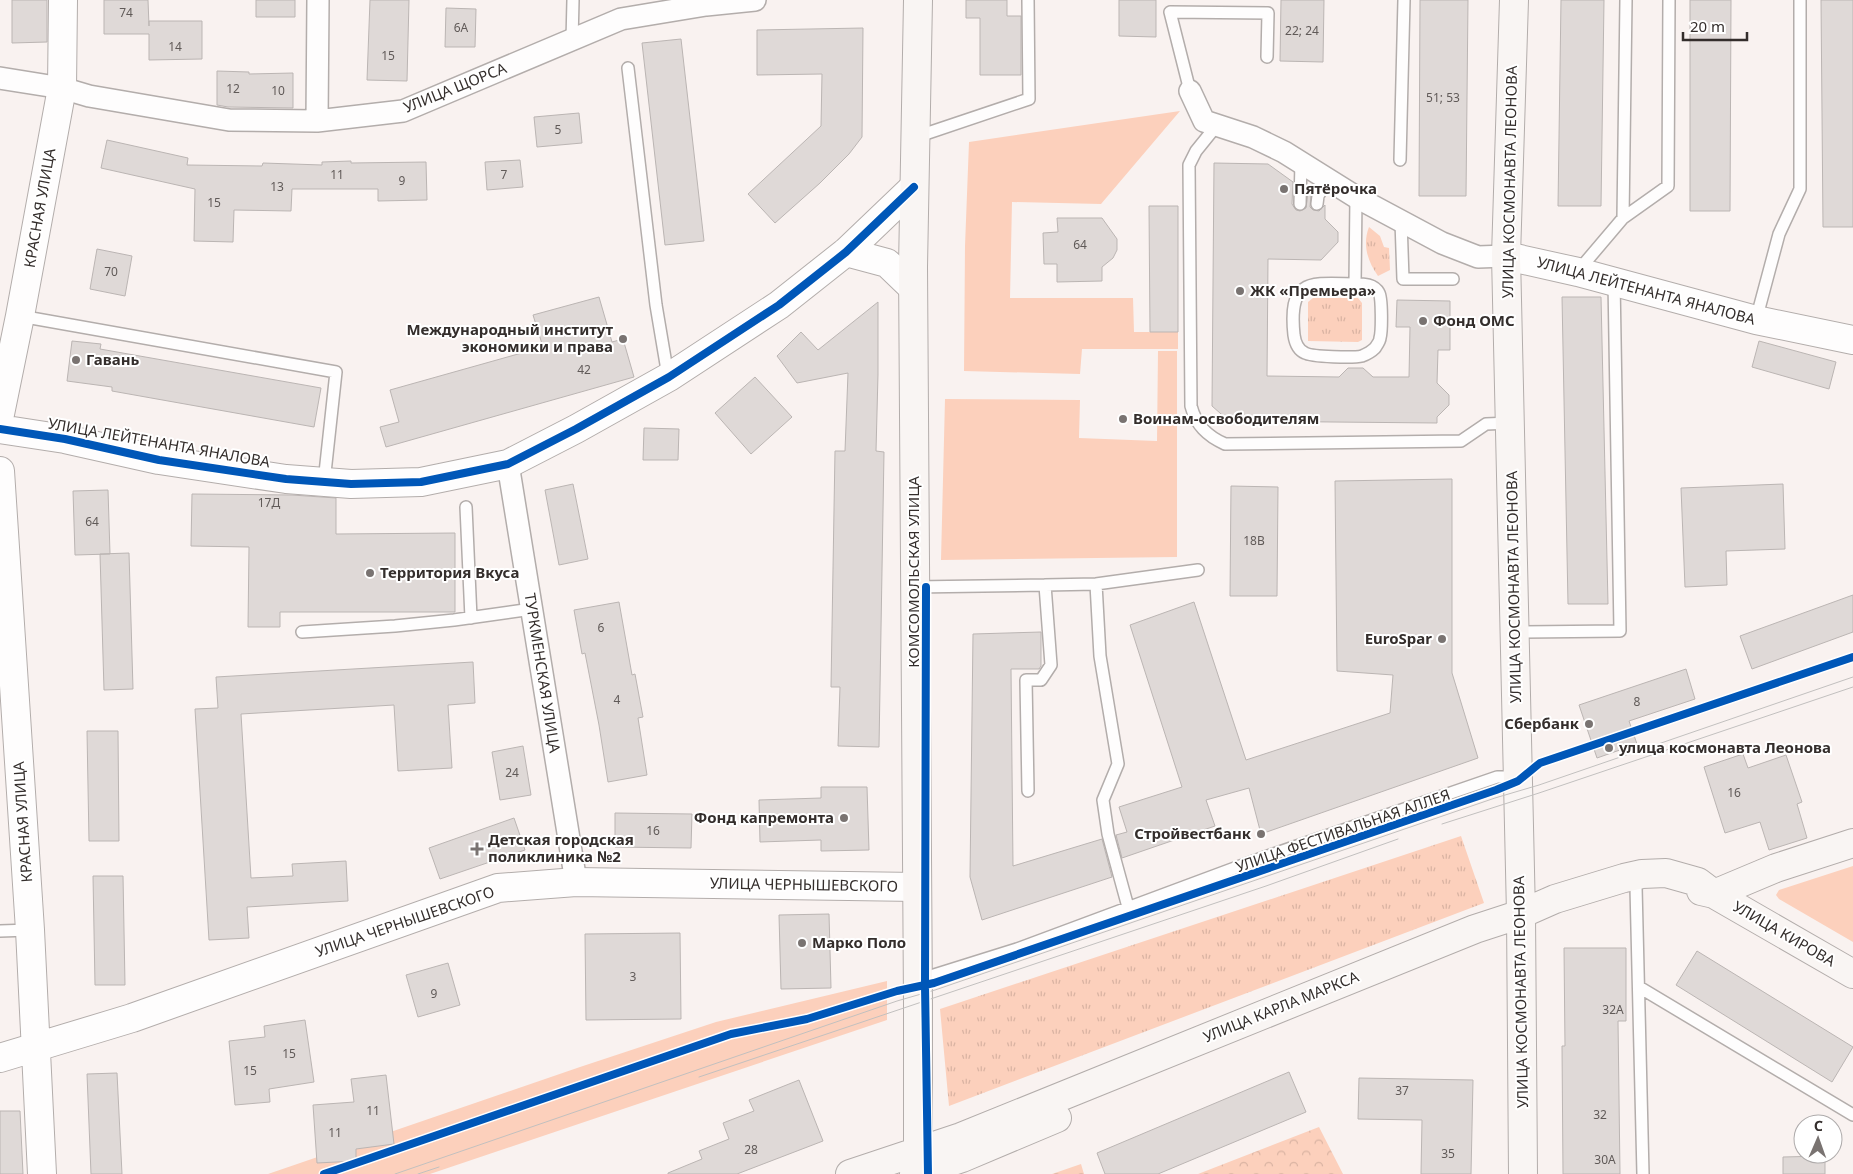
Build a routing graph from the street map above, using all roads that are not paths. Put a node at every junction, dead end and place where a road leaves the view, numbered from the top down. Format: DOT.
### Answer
graph roads {
  1 [pos="63,0"];
  2 [pos="318,0"];
  3 [pos="573,0"];
  4 [pos="755,0"];
  5 [pos="918,0"];
  6 [pos="1028,0"];
  7 [pos="1404,0"];
  8 [pos="1514,0"];
  9 [pos="1626,0"];
  10 [pos="1669,0"];
  11 [pos="1800,0"];
  12 [pos="572,41"];
  13 [pos="1267,58"];
  14 [pos="628,68"];
  15 [pos="0,78"];
  16 [pos="62,88"];
  17 [pos="1190,91"];
  18 [pos="317,121"];
  19 [pos="1217,125"];
  20 [pos="916,137"];
  21 [pos="1400,160"];
  22 [pos="1300,162"];
  23 [pos="1328,179"];
  24 [pos="914,187"];
  25 [pos="1356,196"];
  26 [pos="1300,204"];
  27 [pos="1317,204"];
  28 [pos="1623,218"];
  29 [pos="1401,221"];
  30 [pos="846,252"];
  31 [pos="1506,256"];
  32 [pos="1578,272"];
  33 [pos="1453,279"];
  34 [pos="1614,282"];
  35 [pos="1355,284"];
  36 [pos="913,288"];
  37 [pos="20,316"];
  38 [pos="1756,320"];
  39 [pos="1853,340"];
  40 [pos="669,377"];
  41 [pos="0,414"];
  42 [pos="1510,423"];
  43 [pos="0,429"];
  44 [pos="508,464"];
  45 [pos="0,471"];
  46 [pos="324,482"];
  47 [pos="466,507"];
  48 [pos="1198,570"];
  49 [pos="1096,584"];
  50 [pos="1045,585"];
  51 [pos="914,587"];
  52 [pos="532,608"];
  53 [pos="471,618"];
  54 [pos="302,632"];
  55 [pos="1515,632"];
  56 [pos="1507,779"];
  57 [pos="1028,791"];
  58 [pos="1853,843"];
  59 [pos="576,882"];
  60 [pos="917,886"];
  61 [pos="1636,887"];
  62 [pos="1714,894"];
  63 [pos="1128,907"];
  64 [pos="1521,921"];
  65 [pos="30,930"];
  66 [pos="0,932"];
  67 [pos="1853,974"];
  68 [pos="926,978"];
  69 [pos="1639,987"];
  70 [pos="36,1046"];
  71 [pos="0,1058"];
  72 [pos="1853,1116"];
  73 [pos="917,1168"];
  74 [pos="42,1174"];
  75 [pos="850,1174"];
  76 [pos="1522,1174"];
  77 [pos="1643,1174"];
  1 -- 16 [label="street, КРАСНАЯ УЛИЦА"];
  2 -- 18 [label="street"];
  3 -- 12 [label="lane"];
  4 -- 12 [label="street, УЛИЦА ЩОРСА"];
  5 -- 20 [label="main road, КОМСОМОЛЬСКАЯ УЛИЦА"];
  6 -- 20 [label="lane"];
  7 -- 21 [label="lane"];
  8 -- 31 [label="main road, УЛИЦА КОСМОНАВТА ЛЕОНОВА"];
  9 -- 28 [label="lane"];
  10 -- 28 [label="lane"];
  11 -- 38 [label="lane"];
  12 -- 18 [label="street, УЛИЦА ЩОРСА"];
  13 -- 17 [label="lane"];
  14 -- 40 [label="lane"];
  15 -- 16 [label="street, УЛИЦА ЩОРСА"];
  16 -- 18 [label="street, УЛИЦА ЩОРСА"];
  16 -- 37 [label="street, КРАСНАЯ УЛИЦА"];
  17 -- 19 [label="street, УЛИЦА ЛЕЙТЕНАНТА ЯНАЛОВА"];
  19 -- 22 [label="street, УЛИЦА ЛЕЙТЕНАНТА ЯНАЛОВА"];
  19 -- 42 [label="lane"];
  20 -- 24 [label="main road, КОМСОМОЛЬСКАЯ УЛИЦА"];
  22 -- 23 [label="street, УЛИЦА ЛЕЙТЕНАНТА ЯНАЛОВА"];
  22 -- 26 [label="lane"];
  23 -- 25 [label="street, УЛИЦА ЛЕЙТЕНАНТА ЯНАЛОВА"];
  23 -- 27 [label="lane"];
  24 -- 30 [label="street, УЛИЦА ЛЕЙТЕНАНТА ЯНАЛОВА"];
  24 -- 36 [label="main road, КОМСОМОЛЬСКАЯ УЛИЦА"];
  25 -- 29 [label="street, УЛИЦА ЛЕЙТЕНАНТА ЯНАЛОВА"];
  25 -- 35 [label="lane"];
  28 -- 32 [label="lane"];
  29 -- 31 [label="street, УЛИЦА ЛЕЙТЕНАНТА ЯНАЛОВА"];
  29 -- 33 [label="lane"];
  30 -- 36 [label="street"];
  30 -- 40 [label="street, УЛИЦА ЛЕЙТЕНАНТА ЯНАЛОВА"];
  31 -- 32 [label="street, УЛИЦА ЛЕЙТЕНАНТА ЯНАЛОВА"];
  31 -- 42 [label="main road, УЛИЦА КОСМОНАВТА ЛЕОНОВА"];
  32 -- 34 [label="street, УЛИЦА ЛЕЙТЕНАНТА ЯНАЛОВА"];
  34 -- 38 [label="street, УЛИЦА ЛЕЙТЕНАНТА ЯНАЛОВА"];
  34 -- 55 [label="lane"];
  35 -- 35 [label="lane"];
  36 -- 51 [label="main road, КОМСОМОЛЬСКАЯ УЛИЦА"];
  37 -- 41 [label="street, КРАСНАЯ УЛИЦА"];
  37 -- 46 [label="lane"];
  38 -- 39 [label="street, УЛИЦА ЛЕЙТЕНАНТА ЯНАЛОВА"];
  40 -- 44 [label="street, УЛИЦА ЛЕЙТЕНАНТА ЯНАЛОВА"];
  42 -- 55 [label="main road, УЛИЦА КОСМОНАВТА ЛЕОНОВА"];
  43 -- 46 [label="street, УЛИЦА ЛЕЙТЕНАНТА ЯНАЛОВА"];
  44 -- 46 [label="street, УЛИЦА ЛЕЙТЕНАНТА ЯНАЛОВА"];
  44 -- 52 [label="street, ТУРКМЕНСКАЯ УЛИЦА"];
  45 -- 65 [label="street, КРАСНАЯ УЛИЦА"];
  47 -- 53 [label="lane"];
  48 -- 49 [label="lane"];
  49 -- 50 [label="lane"];
  49 -- 63 [label="lane"];
  50 -- 51 [label="lane"];
  50 -- 57 [label="lane"];
  51 -- 60 [label="main road, КОМСОМОЛЬСКАЯ УЛИЦА"];
  52 -- 53 [label="lane"];
  52 -- 59 [label="street, ТУРКМЕНСКАЯ УЛИЦА"];
  53 -- 54 [label="lane"];
  55 -- 56 [label="main road, УЛИЦА КОСМОНАВТА ЛЕОНОВА"];
  56 -- 63 [label="lane, УЛИЦА ФЕСТИВАЛЬНАЯ АЛЛЕЯ"];
  56 -- 64 [label="main road, УЛИЦА КОСМОНАВТА ЛЕОНОВА"];
  58 -- 62 [label="main road"];
  59 -- 60 [label="street, УЛИЦА ЧЕРНЫШЕВСКОГО"];
  59 -- 70 [label="street, УЛИЦА ЧЕРНЫШЕВСКОГО"];
  60 -- 68 [label="main road, КОМСОМОЛЬСКАЯ УЛИЦА"];
  61 -- 62 [label="main road, УЛИЦА КАРЛА МАРКСА"];
  61 -- 64 [label="main road, УЛИЦА КАРЛА МАРКСА"];
  61 -- 69 [label="lane"];
  62 -- 64 [label="main road, УЛИЦА КАРЛА МАРКСА"];
  62 -- 67 [label="main road, УЛИЦА КИРОВА"];
  63 -- 68 [label="lane, УЛИЦА ФЕСТИВАЛЬНАЯ АЛЛЕЯ"];
  64 -- 73 [label="main road, УЛИЦА КАРЛА МАРКСА"];
  64 -- 76 [label="main road, УЛИЦА КОСМОНАВТА ЛЕОНОВА"];
  65 -- 66 [label="lane"];
  65 -- 70 [label="street, КРАСНАЯ УЛИЦА"];
  68 -- 73 [label="main road, КОМСОМОЛЬСКАЯ УЛИЦА"];
  69 -- 72 [label="lane"];
  69 -- 77 [label="lane"];
  70 -- 71 [label="street, УЛИЦА ЧЕРНЫШЕВСКОГО"];
  70 -- 74 [label="street, КРАСНАЯ УЛИЦА"];
  73 -- 75 [label="main road, УЛИЦА КАРЛА МАРКСА"];
}
